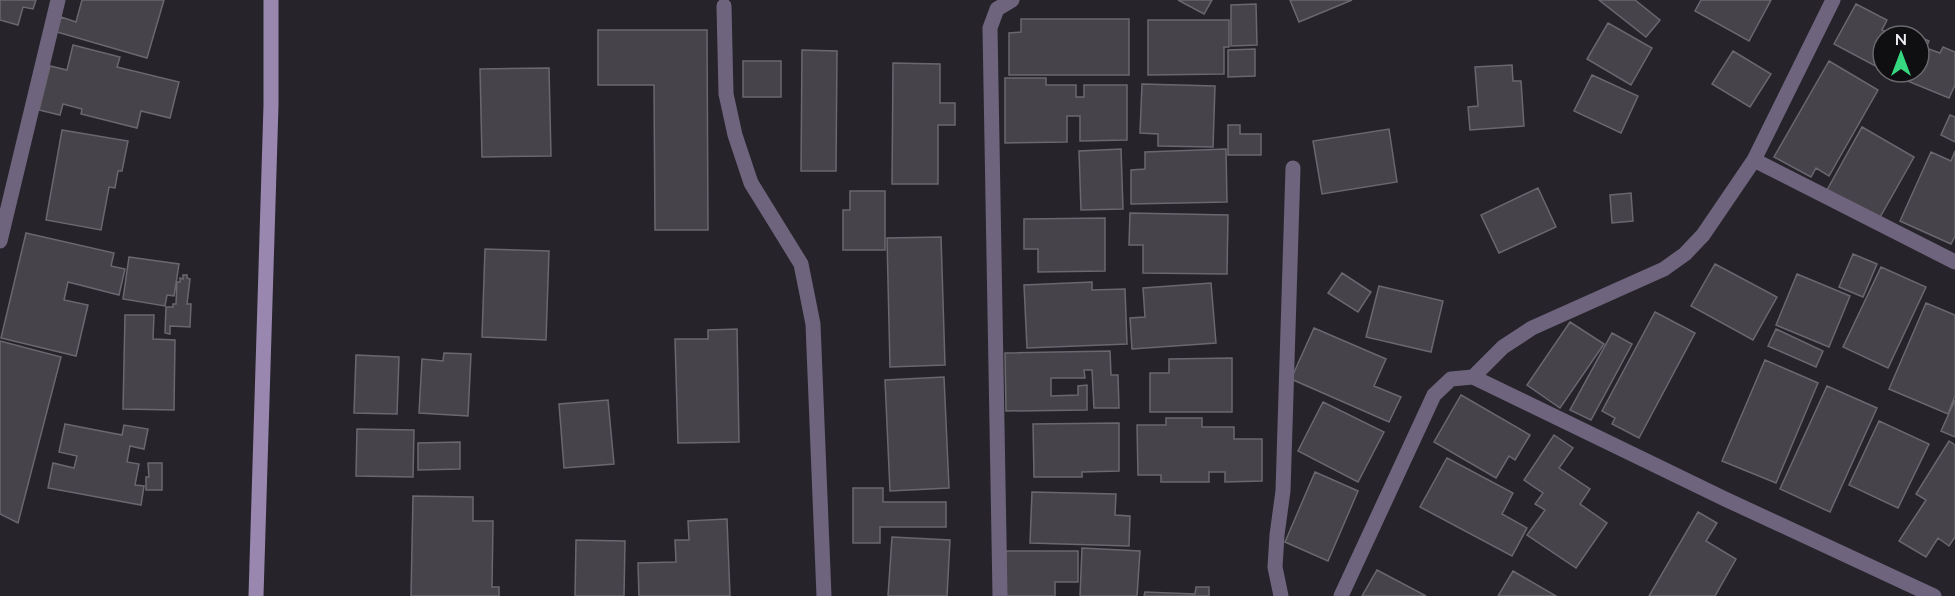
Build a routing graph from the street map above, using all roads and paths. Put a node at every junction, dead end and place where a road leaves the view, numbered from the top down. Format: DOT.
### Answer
graph roads {
  1 [pos="58,0"];
  2 [pos="271,0"];
  3 [pos="1012,0"];
  4 [pos="1833,0"];
  5 [pos="724,6"];
  6 [pos="1754,160"];
  7 [pos="1293,168"];
  8 [pos="0,241"];
  9 [pos="1955,262"];
  10 [pos="1473,376"];
  11 [pos="256,596"];
  12 [pos="824,596"];
  13 [pos="1000,596"];
  14 [pos="1281,596"];
  15 [pos="1341,596"];
  16 [pos="1934,596"];
  1 -- 8 [label="street"];
  2 -- 11 [label="street"];
  3 -- 13 [label="street"];
  4 -- 6 [label="street"];
  5 -- 12 [label="street"];
  6 -- 9 [label="street"];
  6 -- 10 [label="street"];
  7 -- 14 [label="street"];
  10 -- 15 [label="street"];
  10 -- 16 [label="street"];
}
